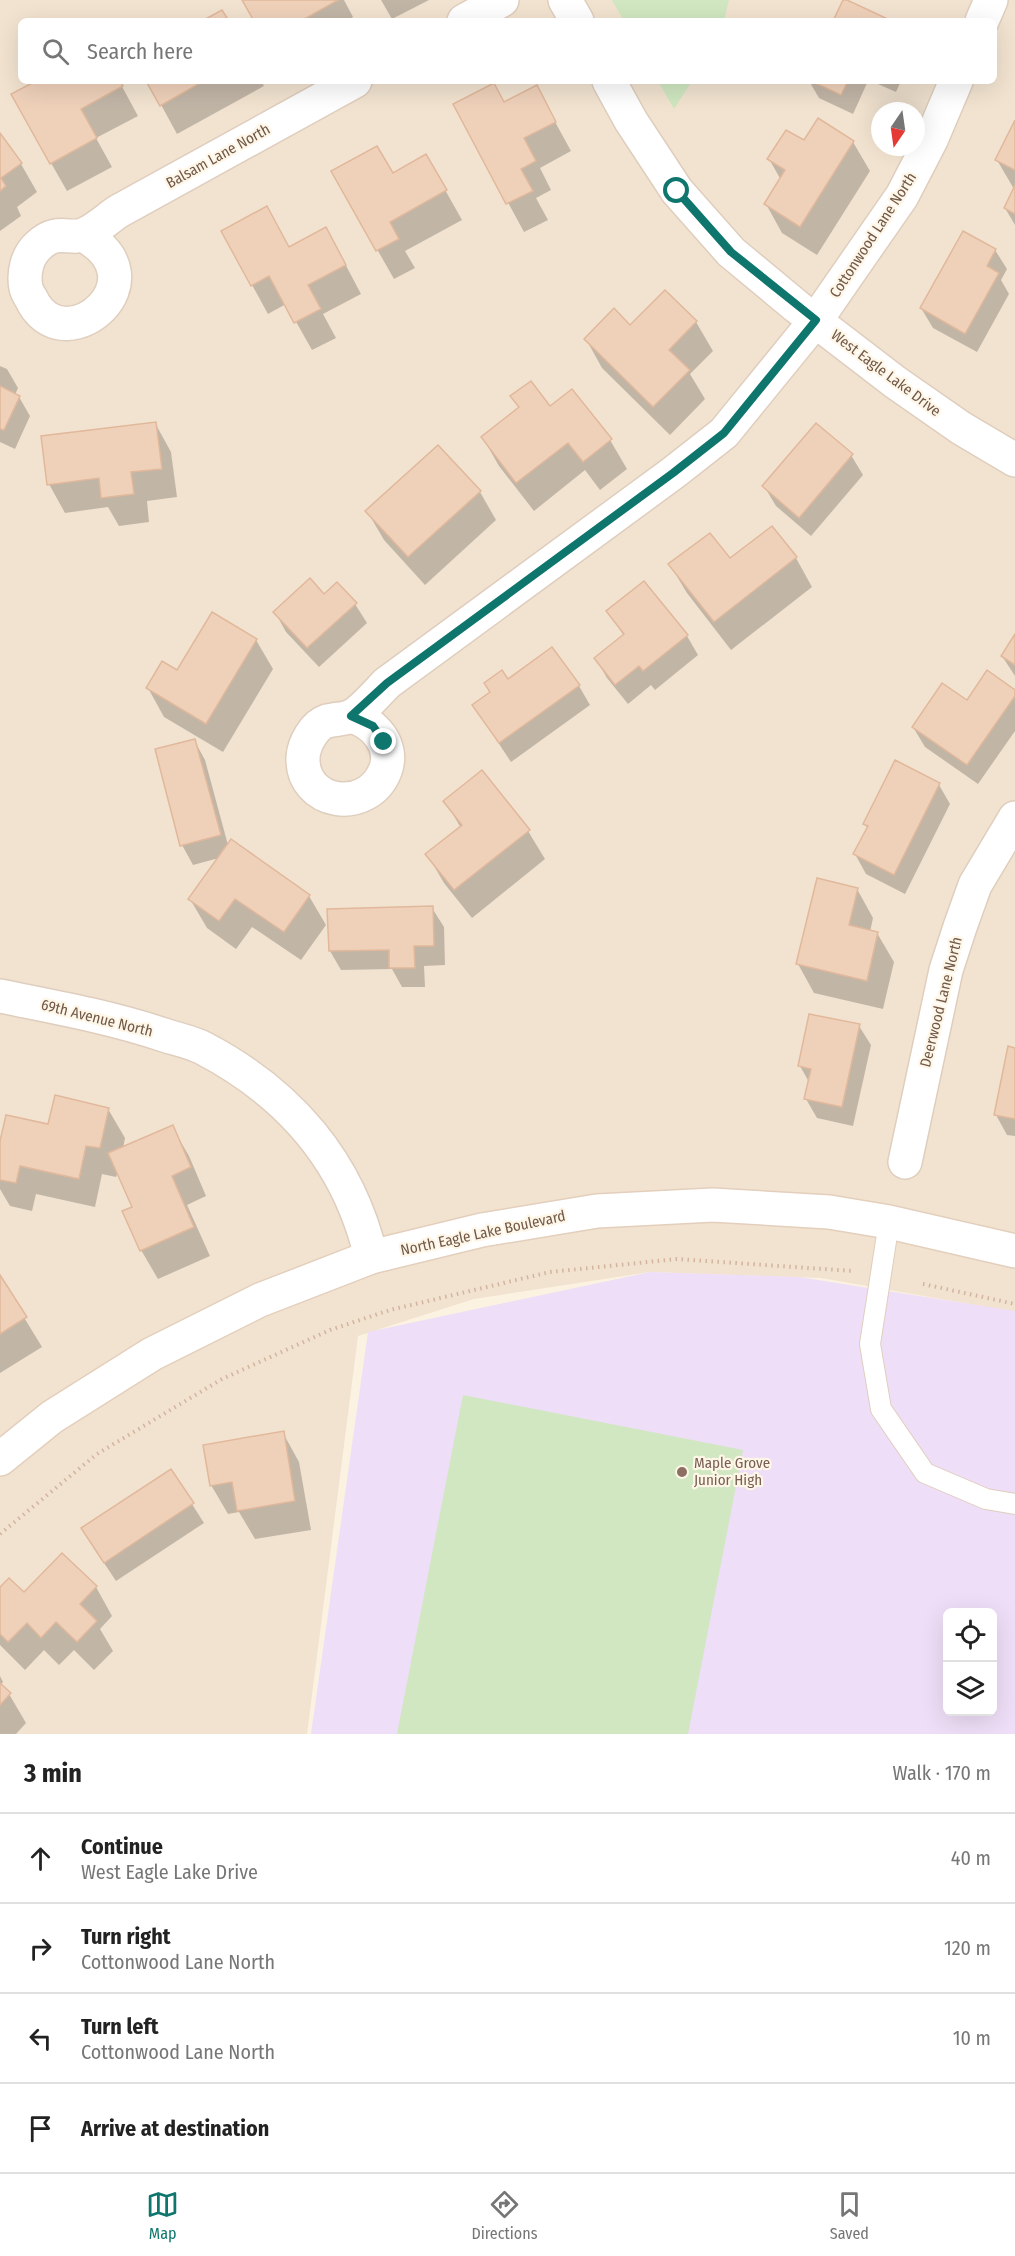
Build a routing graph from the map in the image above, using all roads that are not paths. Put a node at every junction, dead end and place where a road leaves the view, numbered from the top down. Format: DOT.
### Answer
graph roads {
  1 [pos="502,0"];
  2 [pos="565,0"];
  3 [pos="991,0"];
  4 [pos="469,18"];
  5 [pos="575,18"];
  6 [pos="983,18"];
  7 [pos="350,84"];
  8 [pos="611,84"];
  9 [pos="955,84"];
  10 [pos="83,236"];
  11 [pos="816,320"];
  12 [pos="1015,460"];
  13 [pos="351,716"];
  14 [pos="1015,818"];
  15 [pos="0,996"];
  16 [pos="905,1162"];
  17 [pos="889,1222"];
  18 [pos="1015,1251"];
  19 [pos="371,1257"];
  20 [pos="0,1459"];
  21 [pos="1015,1504"];
  1 -- 4 [label="street"];
  2 -- 5 [label="street"];
  3 -- 6 [label="street"];
  7 -- 10 [label="street, Balsam Lane North"];
  8 -- 11 [label="street, West Eagle Lake Drive"];
  9 -- 11 [label="street, Cottonwood Lane North"];
  11 -- 12 [label="street, West Eagle Lake Drive"];
  11 -- 13 [label="street, Cottonwood Lane North"];
  14 -- 16 [label="street, Deerwood Lane North"];
  15 -- 19 [label="street, 69th Avenue North"];
  17 -- 18 [label="street, North Eagle Lake Boulevard"];
  17 -- 19 [label="street, North Eagle Lake Boulevard"];
  17 -- 21 [label="lane"];
  19 -- 20 [label="street, North Eagle Lake Boulevard"];
}
